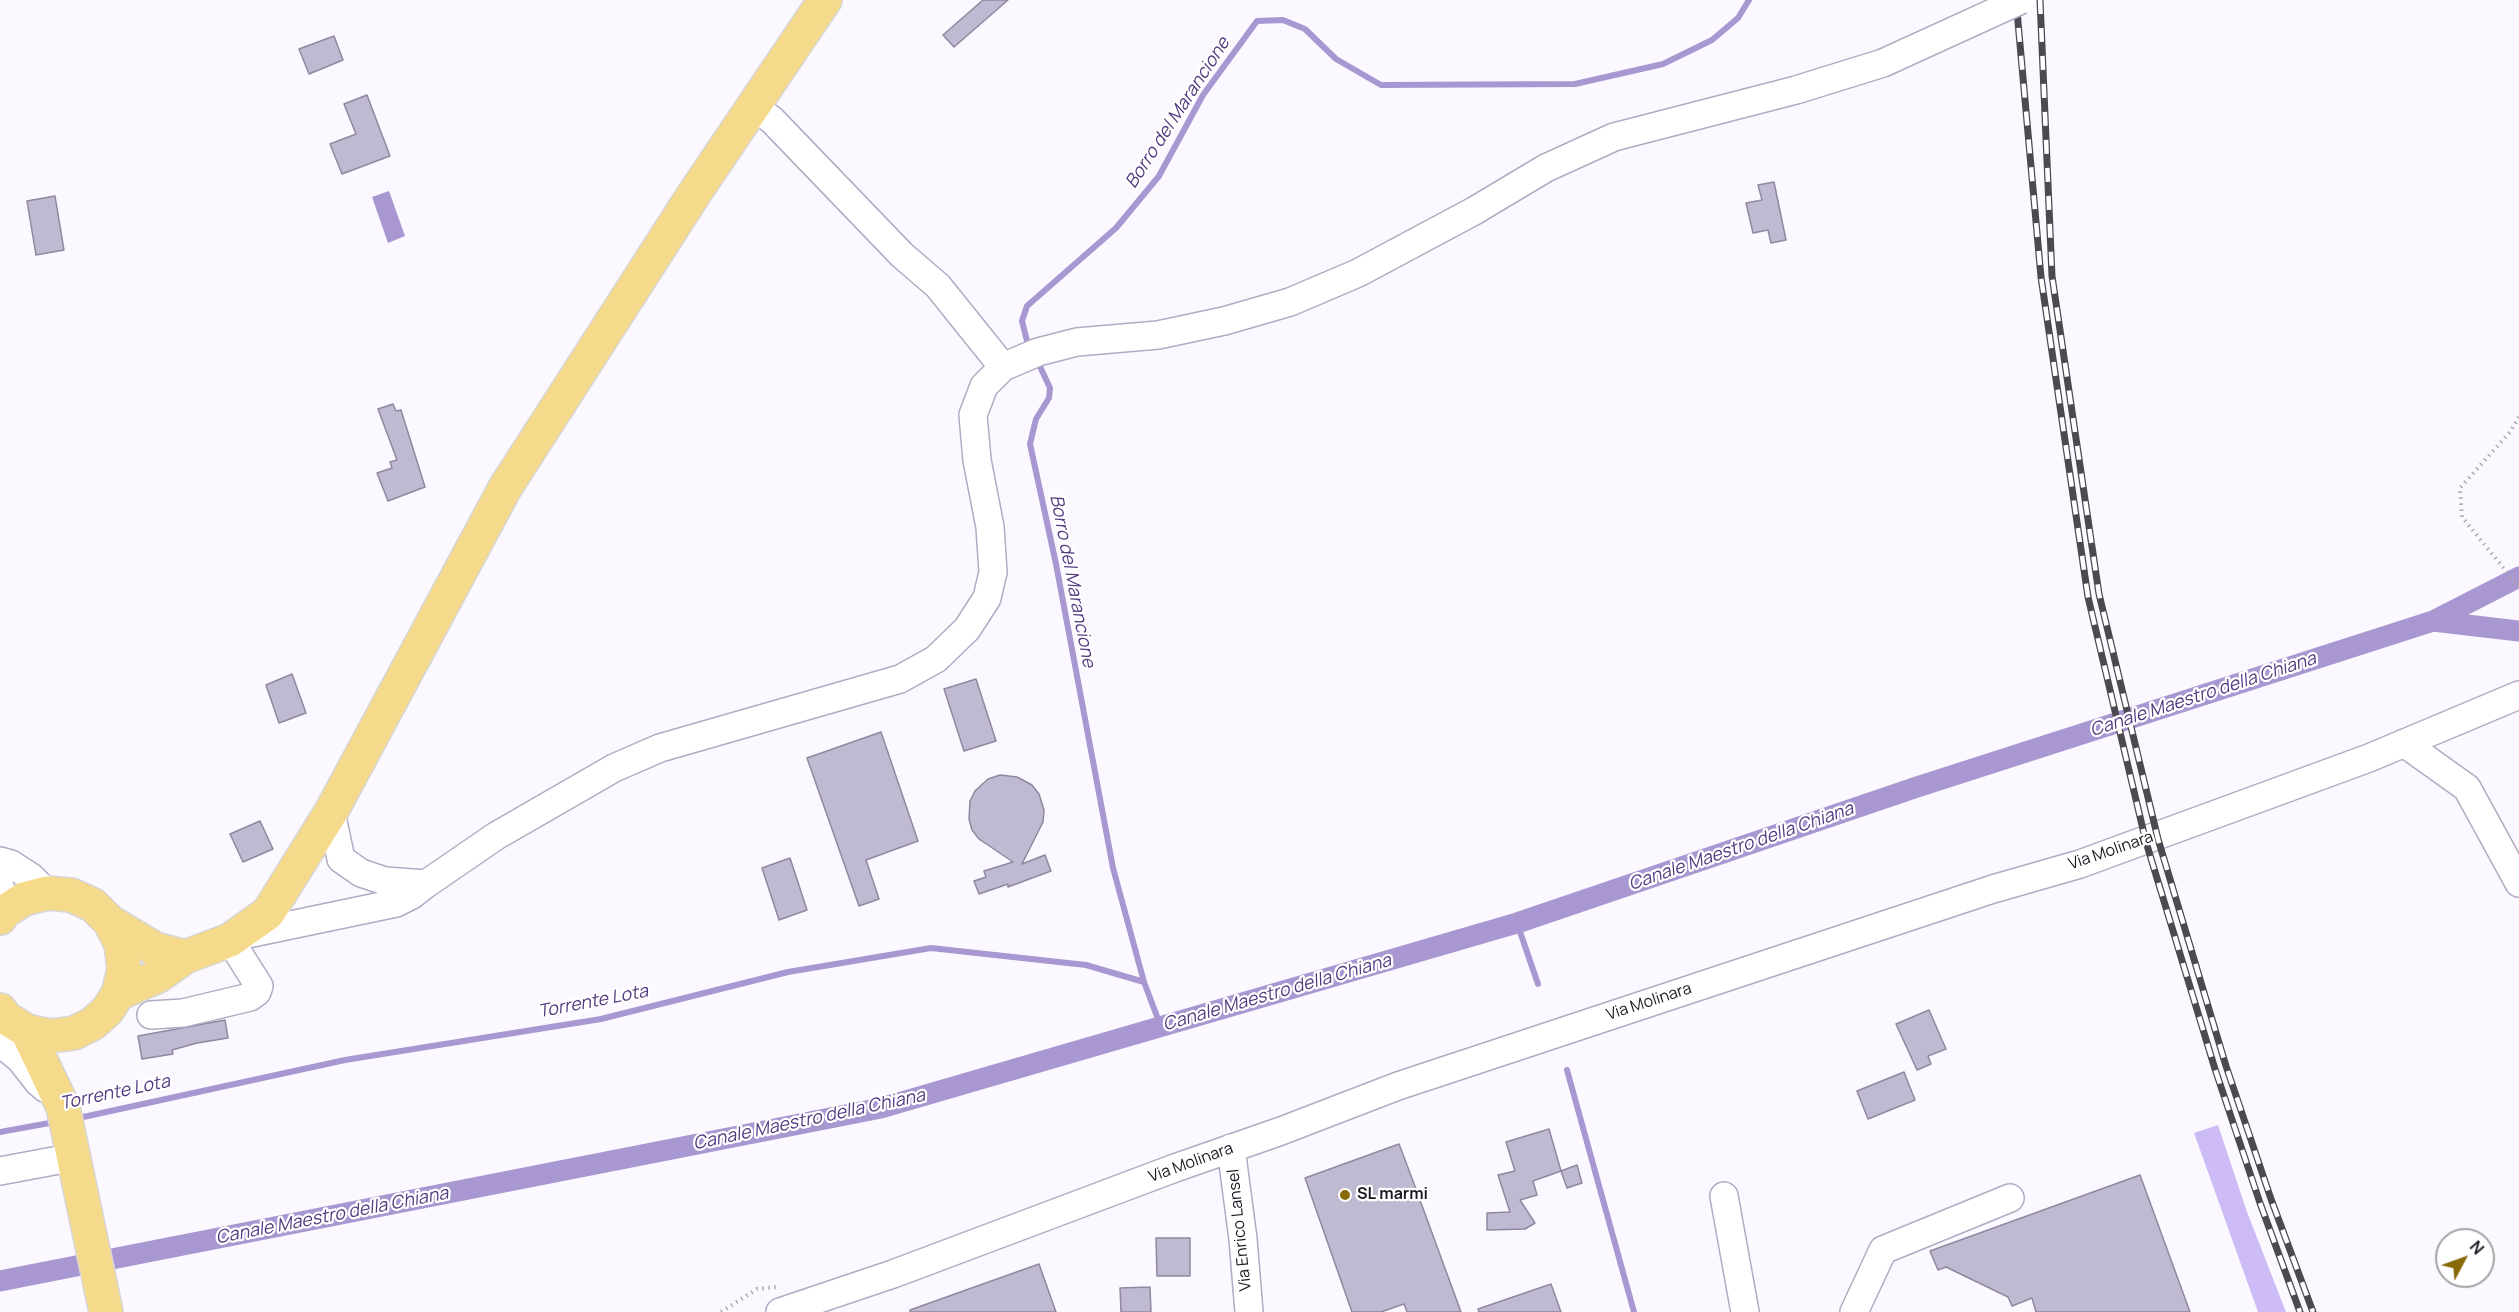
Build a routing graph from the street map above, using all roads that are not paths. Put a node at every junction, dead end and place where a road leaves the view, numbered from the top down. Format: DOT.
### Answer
graph roads {
  1 [pos="825,0"];
  2 [pos="2021,0"];
  3 [pos="754,107"];
  4 [pos="1003,367"];
  5 [pos="2519,695"];
  6 [pos="2404,743"];
  7 [pos="331,812"];
  8 [pos="305,855"];
  9 [pos="341,859"];
  10 [pos="0,861"];
  11 [pos="372,877"];
  12 [pos="426,884"];
  13 [pos="2519,884"];
  14 [pos="47,893"];
  15 [pos="1,905"];
  16 [pos="363,910"];
  17 [pos="110,922"];
  18 [pos="232,938"];
  19 [pos="185,957"];
  20 [pos="118,994"];
  21 [pos="0,1010"];
  22 [pos="152,1015"];
  23 [pos="74,1033"];
  24 [pos="11,1040"];
  25 [pos="67,1128"];
  26 [pos="1231,1148"];
  27 [pos="0,1171"];
  28 [pos="1724,1196"];
  29 [pos="2010,1198"];
  30 [pos="106,1312"];
  31 [pos="780,1312"];
  32 [pos="1249,1312"];
  33 [pos="1745,1312"];
  34 [pos="1854,1312"];
  1 -- 3 [label="main road"];
  2 -- 4 [label="street, bridge"];
  3 -- 4 [label="street"];
  3 -- 7 [label="main road"];
  4 -- 12 [label="street"];
  5 -- 6 [label="street, Via Molinara"];
  6 -- 13 [label="street"];
  6 -- 26 [label="street, Via Molinara"];
  7 -- 8 [label="main road"];
  7 -- 9 [label="street"];
  8 -- 9 [label="street"];
  8 -- 18 [label="main road"];
  9 -- 11 [label="street"];
  10 -- 14 [label="street"];
  11 -- 12 [label="street"];
  11 -- 16 [label="street"];
  12 -- 16 [label="street"];
  14 -- 15 [label="main road"];
  14 -- 17 [label="main road"];
  16 -- 18 [label="street"];
  17 -- 19 [label="main road"];
  17 -- 20 [label="main road"];
  18 -- 19 [label="main road"];
  18 -- 22 [label="street"];
  19 -- 20 [label="main road"];
  20 -- 23 [label="main road"];
  21 -- 24 [label="main road"];
  23 -- 24 [label="main road"];
  23 -- 25 [label="main road"];
  24 -- 25 [label="main road"];
  25 -- 27 [label="street"];
  25 -- 30 [label="main road"];
  26 -- 31 [label="street, Via Molinara"];
  26 -- 32 [label="street, Via Enrico Lansel"];
  28 -- 33 [label="street"];
  29 -- 34 [label="street"];
}
